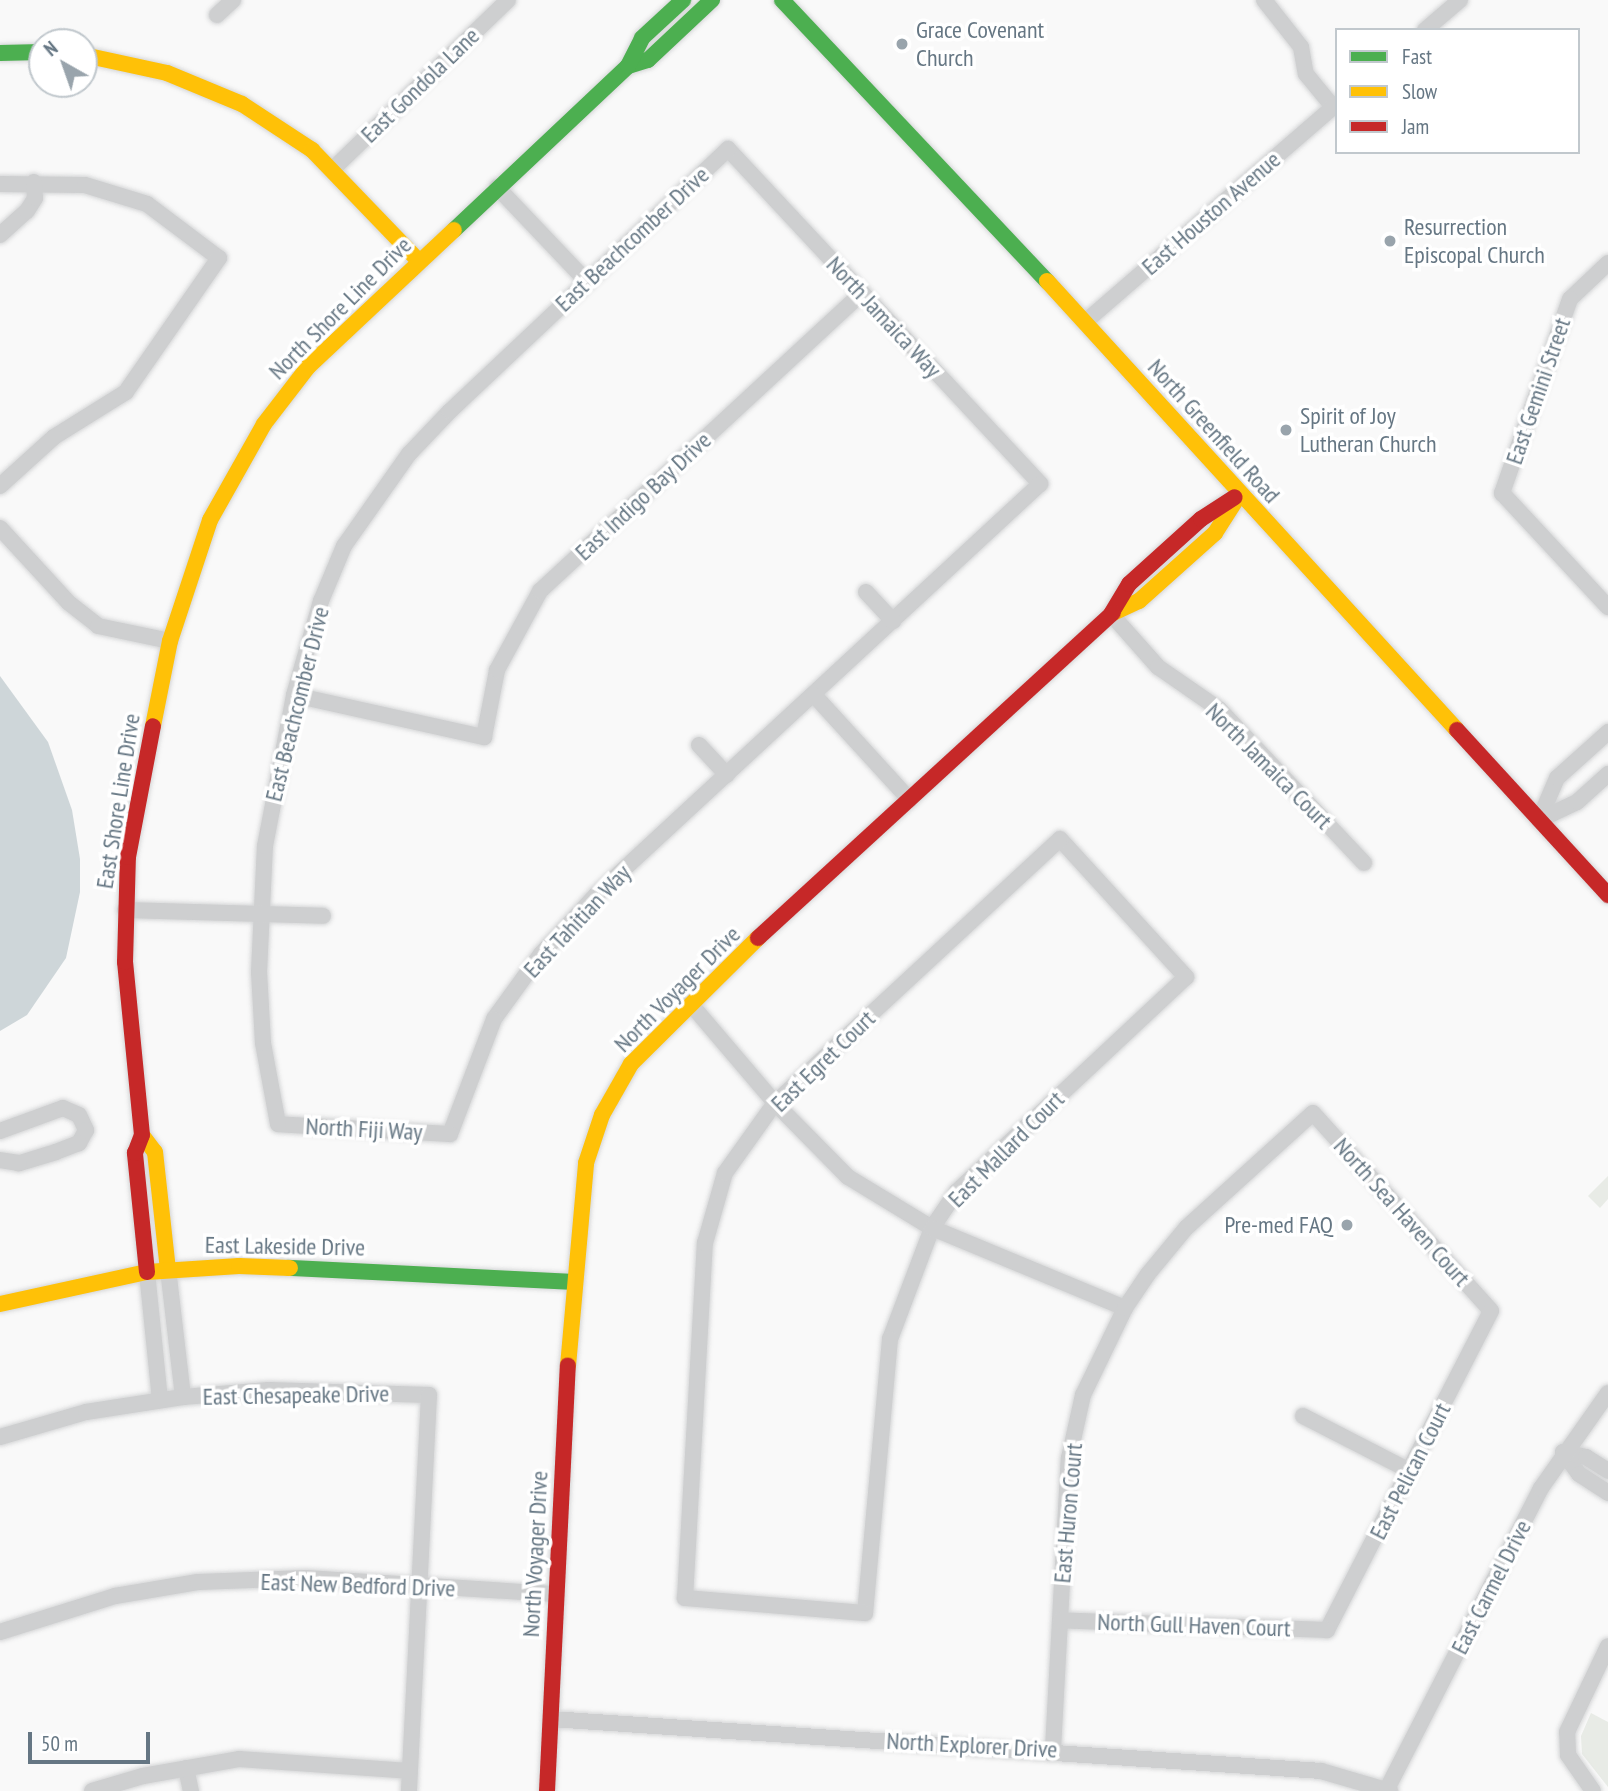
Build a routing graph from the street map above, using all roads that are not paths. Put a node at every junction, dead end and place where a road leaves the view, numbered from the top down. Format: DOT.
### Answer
graph roads {
  1 [pos="233,0"];
  2 [pos="508,0"];
  3 [pos="683,0"];
  4 [pos="712,0"];
  5 [pos="782,0"];
  6 [pos="1264,0"];
  7 [pos="1460,0"];
  8 [pos="217,15"];
  9 [pos="1426,28"];
  10 [pos="28,52"];
  11 [pos="0,53"];
  12 [pos="98,58"];
  13 [pos="628,66"];
  14 [pos="1335,106"];
  15 [pos="728,149"];
  16 [pos="332,169"];
  17 [pos="34,182"];
  18 [pos="0,184"];
  19 [pos="497,187"];
  20 [pos="0,235"];
  21 [pos="418,260"];
  22 [pos="1608,263"];
  23 [pos="587,282"];
  24 [pos="862,293"];
  25 [pos="1085,322"];
  26 [pos="1040,484"];
  27 [pos="0,486"];
  28 [pos="1240,494"];
  29 [pos="0,528"];
  30 [pos="866,592"];
  31 [pos="1608,607"];
  32 [pos="1111,614"];
  33 [pos="893,621"];
  34 [pos="170,641"];
  35 [pos="294,695"];
  36 [pos="814,695"];
  37 [pos="1608,732"];
  38 [pos="699,745"];
  39 [pos="1608,774"];
  40 [pos="727,775"];
  41 [pos="910,800"];
  42 [pos="1539,820"];
  43 [pos="1364,863"];
  44 [pos="1608,895"];
  45 [pos="125,910"];
  46 [pos="261,916"];
  47 [pos="323,916"];
  48 [pos="1186,977"];
  49 [pos="689,1002"];
  50 [pos="775,1103"];
  51 [pos="1313,1113"];
  52 [pos="278,1124"];
  53 [pos="0,1131"];
  54 [pos="450,1134"];
  55 [pos="142,1135"];
  56 [pos="0,1160"];
  57 [pos="932,1228"];
  58 [pos="168,1269"];
  59 [pos="147,1272"];
  60 [pos="572,1282"];
  61 [pos="0,1304"];
  62 [pos="1125,1308"];
  63 [pos="1491,1311"];
  64 [pos="1608,1393"];
  65 [pos="183,1397"];
  66 [pos="160,1400"];
  67 [pos="1303,1416"];
  68 [pos="0,1437"];
  69 [pos="1563,1452"];
  70 [pos="1410,1471"];
  71 [pos="1608,1471"];
  72 [pos="1608,1493"];
  73 [pos="420,1586"];
  74 [pos="555,1594"];
  75 [pos="865,1613"];
  76 [pos="1060,1620"];
  77 [pos="1327,1630"];
  78 [pos="0,1632"];
  79 [pos="1608,1646"];
  80 [pos="551,1719"];
  81 [pos="1053,1749"];
  82 [pos="186,1768"];
  83 [pos="409,1771"];
  84 [pos="1388,1790"];
  85 [pos="92,1791"];
  86 [pos="191,1791"];
  87 [pos="409,1791"];
  88 [pos="547,1791"];
  89 [pos="1593,1791"];
  1 -- 8 [label="street"];
  2 -- 16 [label="street, East Gondola Lane"];
  3 -- 13 [label="street, North Shore Line Drive"];
  4 -- 13 [label="street, North Shore Line Drive"];
  5 -- 25 [label="street, North Greenfield Road"];
  6 -- 14 [label="street"];
  7 -- 9 [label="street"];
  10 -- 11 [label="street"];
  12 -- 16 [label="street"];
  13 -- 19 [label="street, North Shore Line Drive"];
  14 -- 25 [label="street, East Houston Avenue"];
  15 -- 23 [label="street, East Beachcomber Drive"];
  15 -- 24 [label="street, North Jamaica Way"];
  16 -- 21 [label="street"];
  17 -- 18 [label="street"];
  17 -- 20 [label="street"];
  17 -- 27 [label="street"];
  19 -- 21 [label="street, North Shore Line Drive"];
  19 -- 23 [label="street"];
  21 -- 34 [label="street, North Shore Line Drive"];
  22 -- 31 [label="street, East Gemini Street"];
  23 -- 35 [label="street, East Beachcomber Drive"];
  24 -- 26 [label="street, North Jamaica Way"];
  24 -- 35 [label="street, East Indigo Bay Drive"];
  25 -- 28 [label="street, North Greenfield Road"];
  26 -- 33 [label="street, East Tahitian Way"];
  28 -- 32 [label="street, North Voyager Drive"];
  28 -- 42 [label="street, North Greenfield Road"];
  29 -- 34 [label="street"];
  30 -- 33 [label="street"];
  32 -- 41 [label="street, North Voyager Drive"];
  32 -- 43 [label="street, North Jamaica Court"];
  33 -- 36 [label="street, East Tahitian Way"];
  34 -- 45 [label="street, East Shore Line Drive"];
  35 -- 46 [label="street, East Beachcomber Drive"];
  36 -- 40 [label="street, East Tahitian Way"];
  36 -- 41 [label="street"];
  37 -- 42 [label="street"];
  38 -- 40 [label="street"];
  39 -- 42 [label="street"];
  40 -- 54 [label="street, East Tahitian Way"];
  41 -- 49 [label="street, North Voyager Drive"];
  42 -- 44 [label="street, North Greenfield Road"];
  45 -- 46 [label="street"];
  45 -- 55 [label="street, East Shore Line Drive"];
  46 -- 47 [label="street"];
  46 -- 52 [label="street, East Beachcomber Drive"];
  48 -- 50 [label="street, East Egret Court"];
  48 -- 57 [label="street, East Mallard Court"];
  49 -- 50 [label="street"];
  49 -- 60 [label="street, North Voyager Drive"];
  50 -- 57 [label="street"];
  50 -- 75 [label="street, East Egret Court"];
  51 -- 62 [label="street, East Huron Court"];
  51 -- 63 [label="street, North Sea Haven Court"];
  52 -- 54 [label="street, North Fiji Way"];
  53 -- 56 [label="street"];
  55 -- 58 [label="street, East Shore Line Drive"];
  55 -- 59 [label="street, East Shore Line Drive"];
  57 -- 62 [label="street"];
  57 -- 75 [label="street, East Mallard Court"];
  58 -- 59 [label="street, East Lakeside Drive"];
  58 -- 60 [label="street, East Lakeside Drive"];
  58 -- 65 [label="street, East Shore Line Drive"];
  59 -- 61 [label="street, East Lakeside Drive"];
  59 -- 66 [label="street, East Shore Line Drive"];
  60 -- 74 [label="street, North Voyager Drive"];
  62 -- 76 [label="street, East Huron Court"];
  63 -- 70 [label="street, East Pelican Court"];
  64 -- 69 [label="street, East Carmel Drive"];
  65 -- 66 [label="street, East Chesapeake Drive"];
  65 -- 73 [label="street, East Chesapeake Drive"];
  66 -- 68 [label="street, East Chesapeake Drive"];
  67 -- 70 [label="street"];
  69 -- 71 [label="street"];
  69 -- 72 [label="street"];
  69 -- 84 [label="street, East Carmel Drive"];
  70 -- 77 [label="street, East Pelican Court"];
  73 -- 74 [label="street, East New Bedford Drive"];
  73 -- 78 [label="street, East New Bedford Drive"];
  73 -- 83 [label="street"];
  74 -- 80 [label="street, North Voyager Drive"];
  76 -- 77 [label="street, North Gull Haven Court"];
  76 -- 81 [label="street, East Huron Court"];
  79 -- 89 [label="street"];
  80 -- 81 [label="street, North Explorer Drive"];
  80 -- 88 [label="street, North Voyager Drive"];
  81 -- 84 [label="street, North Explorer Drive"];
  82 -- 83 [label="street"];
  82 -- 85 [label="street"];
  82 -- 86 [label="street"];
  83 -- 87 [label="street"];
}
